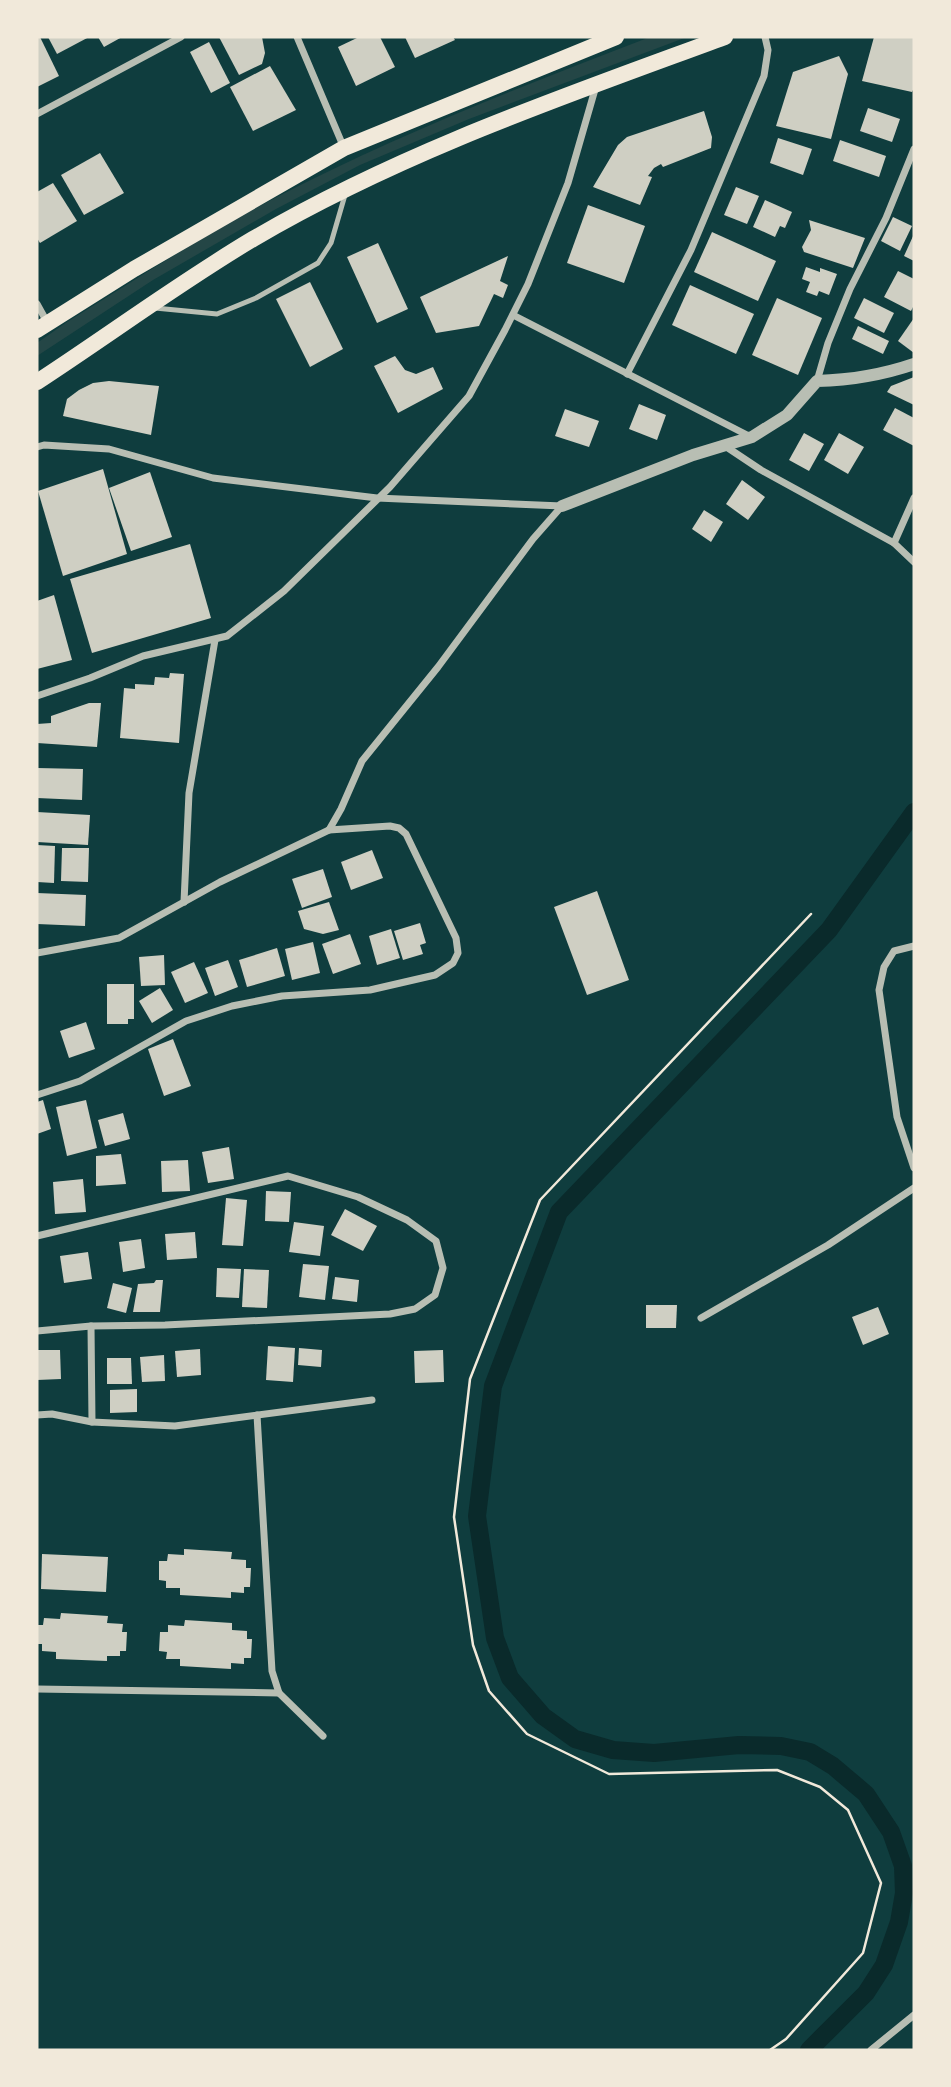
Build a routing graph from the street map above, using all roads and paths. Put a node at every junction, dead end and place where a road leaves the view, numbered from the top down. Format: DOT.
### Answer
graph roads {
  1 [pos="181,37"];
  2 [pos="297,37"];
  3 [pos="616,37"];
  4 [pos="725,37"];
  5 [pos="765,37"];
  6 [pos="594,40"];
  7 [pos="596,85"];
  8 [pos="37,114"];
  9 [pos="344,148"];
  10 [pos="914,149"];
  11 [pos="346,190"];
  12 [pos="37,304"];
  13 [pos="145,308"];
  14 [pos="513,315"];
  15 [pos="42,326"];
  16 [pos="914,365"];
  17 [pos="627,374"];
  18 [pos="817,381"];
  19 [pos="37,382"];
  20 [pos="752,437"];
  21 [pos="724,445"];
  22 [pos="37,447"];
  23 [pos="377,498"];
  24 [pos="914,498"];
  25 [pos="562,506"];
  26 [pos="894,543"];
  27 [pos="914,562"];
  28 [pos="215,640"];
  29 [pos="37,696"];
  30 [pos="329,830"];
  31 [pos="184,902"];
  32 [pos="811,914"];
  33 [pos="914,946"];
  34 [pos="37,953"];
  35 [pos="37,1095"];
  36 [pos="914,1168"];
  37 [pos="914,1188"];
  38 [pos="37,1236"];
  39 [pos="701,1318"];
  40 [pos="91,1326"];
  41 [pos="37,1331"];
  42 [pos="372,1400"];
  43 [pos="37,1415"];
  44 [pos="257,1415"];
  45 [pos="92,1422"];
  46 [pos="37,1689"];
  47 [pos="279,1693"];
  48 [pos="323,1736"];
  49 [pos="914,2015"];
  50 [pos="770,2050"];
  51 [pos="872,2050"];
  1 -- 8 [label="street"];
  2 -- 9 [label="street"];
  3 -- 6 [label="highway"];
  4 -- 7 [label="highway"];
  5 -- 17 [label="street"];
  6 -- 9 [label="highway"];
  7 -- 11 [label="highway"];
  7 -- 14 [label="street"];
  9 -- 15 [label="highway"];
  10 -- 18 [label="street"];
  11 -- 13 [label="highway"];
  11 -- 13 [label="lane"];
  12 -- 15 [label="street"];
  13 -- 19 [label="highway"];
  14 -- 17 [label="street"];
  14 -- 23 [label="street"];
  16 -- 18 [label="street"];
  17 -- 20 [label="street"];
  18 -- 20 [label="street"];
  20 -- 21 [label="street"];
  21 -- 25 [label="street"];
  21 -- 26 [label="street"];
  22 -- 23 [label="street"];
  23 -- 25 [label="street"];
  23 -- 28 [label="street"];
  24 -- 26 [label="street"];
  25 -- 30 [label="street"];
  26 -- 27 [label="street"];
  28 -- 29 [label="street"];
  28 -- 31 [label="street"];
  30 -- 31 [label="street"];
  30 -- 35 [label="street"];
  31 -- 34 [label="street"];
  32 -- 50 [label="path"];
  33 -- 36 [label="street"];
  37 -- 39 [label="street"];
  38 -- 40 [label="street"];
  40 -- 41 [label="street"];
  40 -- 45 [label="street"];
  42 -- 44 [label="street"];
  43 -- 45 [label="street"];
  44 -- 45 [label="street"];
  44 -- 47 [label="street"];
  46 -- 47 [label="street"];
  47 -- 48 [label="street"];
  49 -- 51 [label="street"];
}
